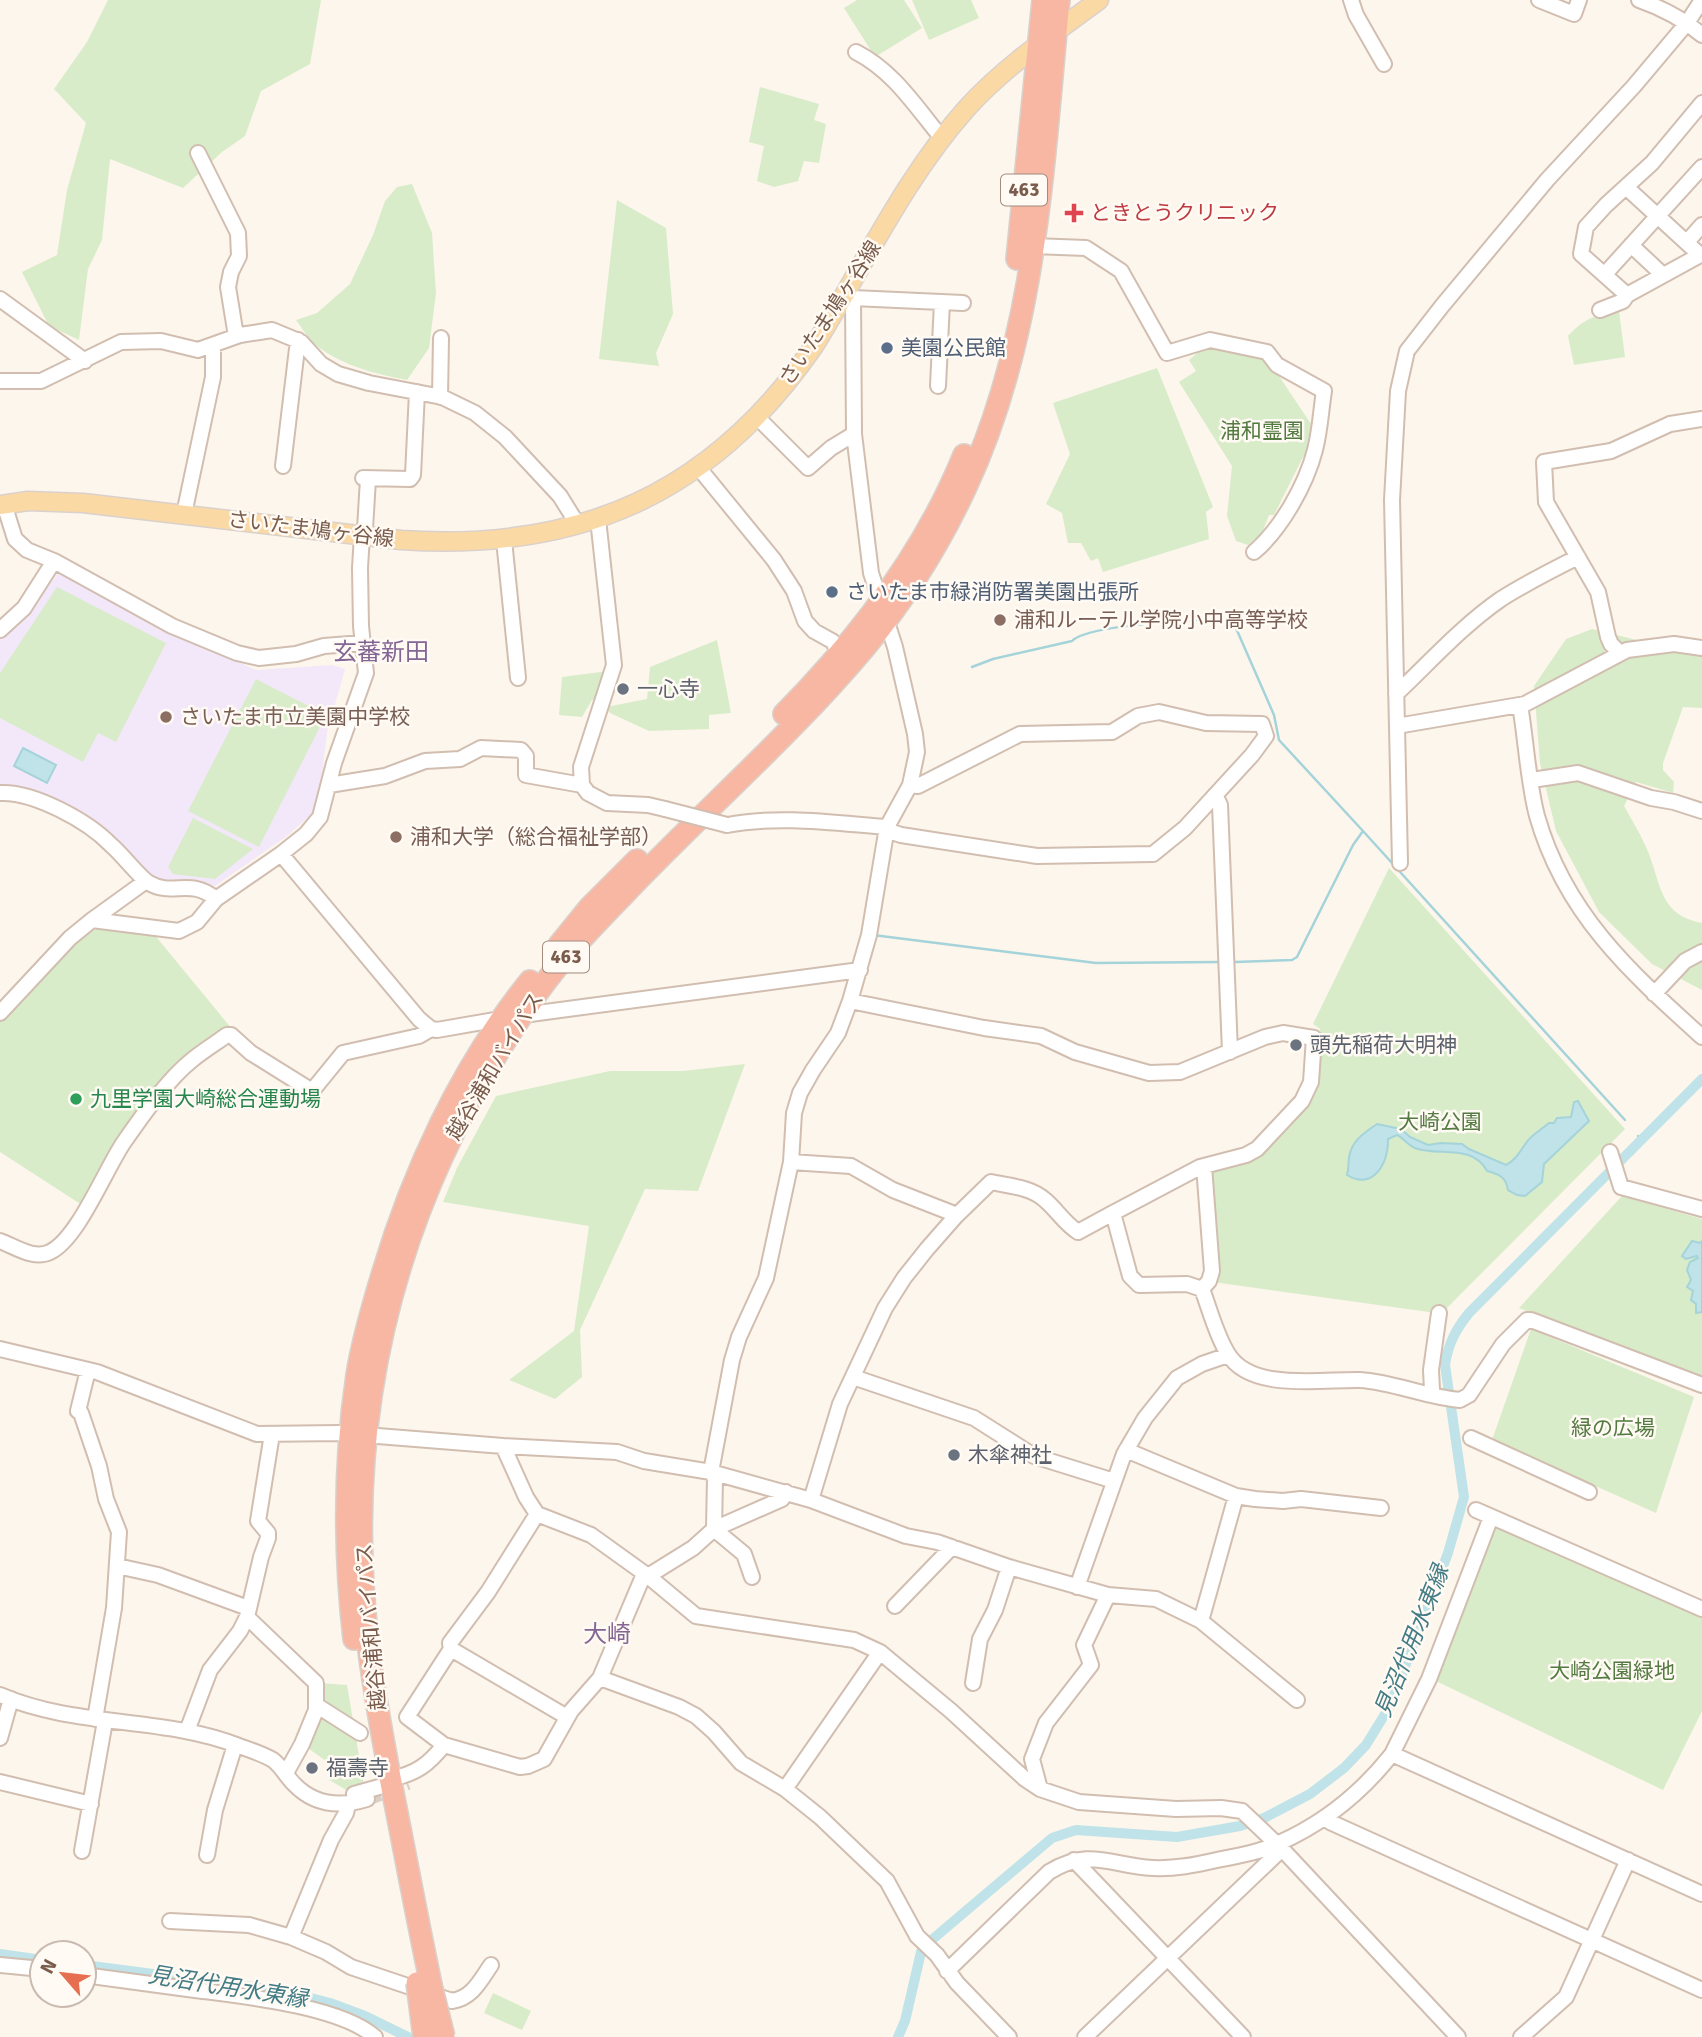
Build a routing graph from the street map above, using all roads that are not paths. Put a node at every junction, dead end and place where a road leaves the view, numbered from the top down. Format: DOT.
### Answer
graph roads {
  1 [pos="1099,0"];
  2 [pos="1351,0"];
  3 [pos="1539,0"];
  4 [pos="1579,0"];
  5 [pos="1639,0"];
  6 [pos="1702,0"];
  7 [pos="1046,3"];
  8 [pos="1687,23"];
  9 [pos="1702,35"];
  10 [pos="1047,39"];
  11 [pos="856,52"];
  12 [pos="1384,64"];
  13 [pos="1702,103"];
  14 [pos="943,136"];
  15 [pos="198,153"];
  16 [pos="1702,167"];
  17 [pos="1627,188"];
  18 [pos="1658,216"];
  19 [pos="1702,225"];
  20 [pos="1687,242"];
  21 [pos="1631,245"];
  22 [pos="1033,246"];
  23 [pos="1701,255"];
  24 [pos="1605,274"];
  25 [pos="1663,275"];
  26 [pos="1627,295"];
  27 [pos="850,296"];
  28 [pos="0,299"];
  29 [pos="942,302"];
  30 [pos="963,303"];
  31 [pos="1600,310"];
  32 [pos="236,337"];
  33 [pos="441,338"];
  34 [pos="298,340"];
  35 [pos="214,346"];
  36 [pos="85,361"];
  37 [pos="0,381"];
  38 [pos="938,386"];
  39 [pos="417,392"];
  40 [pos="440,397"];
  41 [pos="757,417"];
  42 [pos="1702,419"];
  43 [pos="854,434"];
  44 [pos="283,466"];
  45 [pos="698,467"];
  46 [pos="2,504"];
  47 [pos="184,514"];
  48 [pos="598,519"];
  49 [pos="578,525"];
  50 [pos="362,535"];
  51 [pos="504,540"];
  52 [pos="1254,552"];
  53 [pos="1578,557"];
  54 [pos="54,561"];
  55 [pos="883,612"];
  56 [pos="0,630"];
  57 [pos="363,643"];
  58 [pos="1702,648"];
  59 [pos="841,653"];
  60 [pos="1620,653"];
  61 [pos="518,678"];
  62 [pos="1396,694"];
  63 [pos="1520,705"];
  64 [pos="1396,726"];
  65 [pos="1532,780"];
  66 [pos="329,785"];
  67 [pos="582,785"];
  68 [pos="910,785"];
  69 [pos="0,793"];
  70 [pos="1215,795"];
  71 [pos="1702,811"];
  72 [pos="886,828"];
  73 [pos="281,854"];
  74 [pos="1400,863"];
  75 [pos="146,881"];
  76 [pos="216,899"];
  77 [pos="92,920"];
  78 [pos="1702,952"];
  79 [pos="860,970"];
  80 [pos="1654,994"];
  81 [pos="850,1001"];
  82 [pos="0,1013"];
  83 [pos="513,1017"];
  84 [pos="431,1029"];
  85 [pos="1702,1037"];
  86 [pos="1230,1052"];
  87 [pos="1610,1152"];
  88 [pos="791,1162"];
  89 [pos="1204,1166"];
  90 [pos="1702,1209"];
  91 [pos="1113,1213"];
  92 [pos="957,1214"];
  93 [pos="0,1241"];
  94 [pos="1202,1289"];
  95 [pos="1439,1313"];
  96 [pos="0,1349"];
  97 [pos="1228,1355"];
  98 [pos="88,1370"];
  99 [pos="853,1377"];
  100 [pos="1702,1385"];
  101 [pos="1435,1393"];
  102 [pos="272,1434"];
  103 [pos="358,1435"];
  104 [pos="1471,1438"];
  105 [pos="503,1446"];
  106 [pos="1126,1450"];
  107 [pos="711,1472"];
  108 [pos="1115,1481"];
  109 [pos="786,1492"];
  110 [pos="1589,1492"];
  111 [pos="1236,1496"];
  112 [pos="811,1500"];
  113 [pos="1381,1508"];
  114 [pos="1476,1510"];
  115 [pos="537,1514"];
  116 [pos="1491,1517"];
  117 [pos="714,1529"];
  118 [pos="953,1547"];
  119 [pos="117,1566"];
  120 [pos="1009,1567"];
  121 [pos="646,1575"];
  122 [pos="752,1577"];
  123 [pos="1077,1587"];
  124 [pos="1108,1595"];
  125 [pos="895,1606"];
  126 [pos="1702,1609"];
  127 [pos="248,1613"];
  128 [pos="1201,1621"];
  129 [pos="452,1649"];
  130 [pos="880,1652"];
  131 [pos="600,1678"];
  132 [pos="973,1683"];
  133 [pos="5,1697"];
  134 [pos="1297,1700"];
  135 [pos="316,1706"];
  136 [pos="567,1717"];
  137 [pos="100,1720"];
  138 [pos="187,1731"];
  139 [pos="360,1733"];
  140 [pos="0,1738"];
  141 [pos="235,1745"];
  142 [pos="448,1746"];
  143 [pos="1392,1754"];
  144 [pos="290,1778"];
  145 [pos="0,1782"];
  146 [pos="386,1787"];
  147 [pos="785,1789"];
  148 [pos="1040,1790"];
  149 [pos="90,1804"];
  150 [pos="348,1805"];
  151 [pos="1325,1817"];
  152 [pos="1280,1846"];
  153 [pos="82,1852"];
  154 [pos="207,1855"];
  155 [pos="1074,1860"];
  156 [pos="1628,1860"];
  157 [pos="1702,1894"];
  158 [pos="170,1921"];
  159 [pos="291,1937"];
  160 [pos="1592,1940"];
  161 [pos="1167,1958"];
  162 [pos="0,1965"];
  163 [pos="491,1965"];
  164 [pos="28,1968"];
  165 [pos="947,1971"];
  166 [pos="98,1977"];
  167 [pos="424,1989"];
  168 [pos="1702,1990"];
  169 [pos="375,2037"];
  170 [pos="424,2037"];
  171 [pos="444,2037"];
  172 [pos="451,2037"];
  173 [pos="1009,2037"];
  174 [pos="1085,2037"];
  175 [pos="1242,2037"];
  176 [pos="1458,2037"];
  177 [pos="1521,2037"];
  1 -- 10 [label="main road, さいたま鳩ヶ谷線"];
  2 -- 12 [label="street"];
  3 -- 4 [label="street"];
  5 -- 8 [label="street"];
  6 -- 8 [label="street"];
  7 -- 10 [label="highway, 越谷浦和バイパス / 463"];
  8 -- 9 [label="street"];
  8 -- 62 [label="street"];
  10 -- 14 [label="main road, さいたま鳩ヶ谷線"];
  10 -- 22 [label="highway, 越谷浦和バイパス / 463"];
  10 -- 55 [label="highway, 越谷浦和バイパス / 463"];
  11 -- 14 [label="street"];
  13 -- 17 [label="street"];
  14 -- 27 [label="main road, さいたま鳩ヶ谷線"];
  15 -- 32 [label="street"];
  16 -- 18 [label="street"];
  17 -- 18 [label="street"];
  17 -- 24 [label="street"];
  18 -- 20 [label="street"];
  18 -- 21 [label="street"];
  19 -- 20 [label="street"];
  20 -- 23 [label="street"];
  21 -- 24 [label="street"];
  21 -- 25 [label="street"];
  22 -- 52 [label="street"];
  22 -- 55 [label="highway, 越谷浦和バイパス / 463"];
  23 -- 25 [label="street"];
  24 -- 26 [label="street"];
  25 -- 26 [label="street"];
  26 -- 31 [label="street"];
  27 -- 29 [label="street"];
  27 -- 41 [label="main road, さいたま鳩ヶ谷線"];
  27 -- 43 [label="street"];
  28 -- 36 [label="street"];
  29 -- 30 [label="street"];
  29 -- 38 [label="street"];
  32 -- 34 [label="street"];
  32 -- 35 [label="street"];
  33 -- 40 [label="street"];
  34 -- 39 [label="street"];
  34 -- 44 [label="street"];
  35 -- 36 [label="street"];
  35 -- 47 [label="street"];
  36 -- 37 [label="street"];
  39 -- 40 [label="street"];
  39 -- 50 [label="street"];
  40 -- 49 [label="street"];
  41 -- 43 [label="street"];
  41 -- 45 [label="main road, さいたま鳩ヶ谷線"];
  42 -- 53 [label="street"];
  43 -- 55 [label="street"];
  45 -- 48 [label="main road, さいたま鳩ヶ谷線"];
  45 -- 59 [label="street"];
  46 -- 47 [label="main road, さいたま鳩ヶ谷線"];
  46 -- 54 [label="street"];
  47 -- 50 [label="main road, さいたま鳩ヶ谷線"];
  48 -- 49 [label="main road, さいたま鳩ヶ谷線"];
  48 -- 67 [label="street"];
  49 -- 51 [label="main road, さいたま鳩ヶ谷線"];
  50 -- 51 [label="main road, さいたま鳩ヶ谷線"];
  50 -- 57 [label="street"];
  51 -- 61 [label="street"];
  53 -- 60 [label="street"];
  53 -- 62 [label="street"];
  54 -- 56 [label="street"];
  54 -- 57 [label="street"];
  55 -- 59 [label="highway, 越谷浦和バイパス / 463"];
  55 -- 68 [label="street"];
  55 -- 83 [label="highway, 越谷浦和バイパス / 463"];
  57 -- 66 [label="street"];
  58 -- 60 [label="street"];
  59 -- 83 [label="highway, 越谷浦和バイパス / 463"];
  60 -- 63 [label="street"];
  62 -- 64 [label="street"];
  63 -- 64 [label="street"];
  63 -- 65 [label="street"];
  64 -- 74 [label="street"];
  65 -- 71 [label="street"];
  65 -- 80 [label="street"];
  66 -- 67 [label="street"];
  66 -- 73 [label="street"];
  67 -- 72 [label="street, bridge"];
  68 -- 70 [label="street"];
  68 -- 72 [label="street"];
  69 -- 75 [label="street"];
  70 -- 72 [label="street"];
  70 -- 86 [label="street"];
  72 -- 79 [label="street"];
  73 -- 76 [label="street"];
  73 -- 84 [label="street"];
  75 -- 76 [label="street"];
  75 -- 77 [label="street"];
  76 -- 77 [label="street"];
  77 -- 82 [label="street"];
  78 -- 80 [label="street"];
  79 -- 81 [label="street"];
  79 -- 83 [label="street"];
  80 -- 85 [label="street"];
  81 -- 86 [label="street"];
  81 -- 88 [label="street"];
  83 -- 84 [label="street"];
  83 -- 103 [label="highway, 越谷浦和バイパス / 463"];
  84 -- 93 [label="street"];
  86 -- 89 [label="street"];
  87 -- 90 [label="street"];
  88 -- 92 [label="street"];
  88 -- 107 [label="street"];
  89 -- 91 [label="street"];
  89 -- 94 [label="street"];
  91 -- 92 [label="street"];
  91 -- 94 [label="street"];
  92 -- 99 [label="street"];
  94 -- 97 [label="street"];
  95 -- 101 [label="street"];
  96 -- 98 [label="street"];
  97 -- 101 [label="street"];
  97 -- 106 [label="street"];
  98 -- 102 [label="street"];
  98 -- 119 [label="street"];
  99 -- 108 [label="street"];
  99 -- 112 [label="street"];
  100 -- 101 [label="street"];
  102 -- 103 [label="street"];
  102 -- 127 [label="street"];
  103 -- 105 [label="street"];
  103 -- 146 [label="highway, 越谷浦和バイパス / 463"];
  104 -- 110 [label="street"];
  105 -- 107 [label="street"];
  105 -- 115 [label="street"];
  106 -- 108 [label="street"];
  106 -- 111 [label="street"];
  107 -- 109 [label="street"];
  107 -- 117 [label="street"];
  108 -- 123 [label="street"];
  109 -- 112 [label="street"];
  109 -- 117 [label="street"];
  111 -- 113 [label="street"];
  111 -- 128 [label="street"];
  112 -- 118 [label="street"];
  114 -- 116 [label="street"];
  115 -- 121 [label="street"];
  115 -- 129 [label="street"];
  116 -- 126 [label="street"];
  116 -- 143 [label="street"];
  117 -- 121 [label="street"];
  117 -- 122 [label="street"];
  118 -- 120 [label="street"];
  118 -- 125 [label="street"];
  119 -- 127 [label="street"];
  119 -- 137 [label="street"];
  120 -- 123 [label="street"];
  120 -- 132 [label="street"];
  121 -- 130 [label="street"];
  121 -- 131 [label="street"];
  123 -- 124 [label="street"];
  124 -- 128 [label="street"];
  124 -- 148 [label="street"];
  127 -- 135 [label="street"];
  127 -- 138 [label="street"];
  128 -- 134 [label="street"];
  129 -- 136 [label="street"];
  129 -- 142 [label="street"];
  130 -- 147 [label="street"];
  130 -- 148 [label="street"];
  131 -- 136 [label="street"];
  131 -- 147 [label="street"];
  133 -- 137 [label="street"];
  133 -- 140 [label="street"];
  135 -- 139 [label="street"];
  135 -- 144 [label="street"];
  136 -- 142 [label="street"];
  137 -- 138 [label="street"];
  137 -- 149 [label="street"];
  138 -- 141 [label="street"];
  141 -- 144 [label="street"];
  141 -- 154 [label="street"];
  142 -- 146 [label="street"];
  143 -- 151 [label="street"];
  143 -- 156 [label="street"];
  144 -- 146 [label="street"];
  144 -- 150 [label="street"];
  145 -- 149 [label="street"];
  146 -- 150 [label="street"];
  146 -- 167 [label="highway, 越谷浦和バイパス / 463"];
  147 -- 165 [label="street"];
  148 -- 152 [label="street"];
  149 -- 153 [label="street"];
  150 -- 159 [label="street"];
  151 -- 152 [label="street"];
  151 -- 160 [label="street"];
  152 -- 155 [label="street"];
  152 -- 161 [label="street"];
  152 -- 176 [label="street"];
  155 -- 161 [label="street"];
  155 -- 165 [label="street"];
  156 -- 157 [label="street"];
  156 -- 160 [label="street"];
  158 -- 159 [label="street"];
  159 -- 167 [label="street"];
  160 -- 168 [label="street"];
  160 -- 177 [label="street"];
  161 -- 174 [label="street"];
  161 -- 175 [label="street"];
  162 -- 164 [label="street"];
  163 -- 167 [label="street"];
  165 -- 173 [label="street"];
  166 -- 169 [label="street"];
  167 -- 170 [label="highway, 463, bridge"];
  167 -- 171 [label="highway, 463, bridge"];
  167 -- 172 [label="street"];
}
